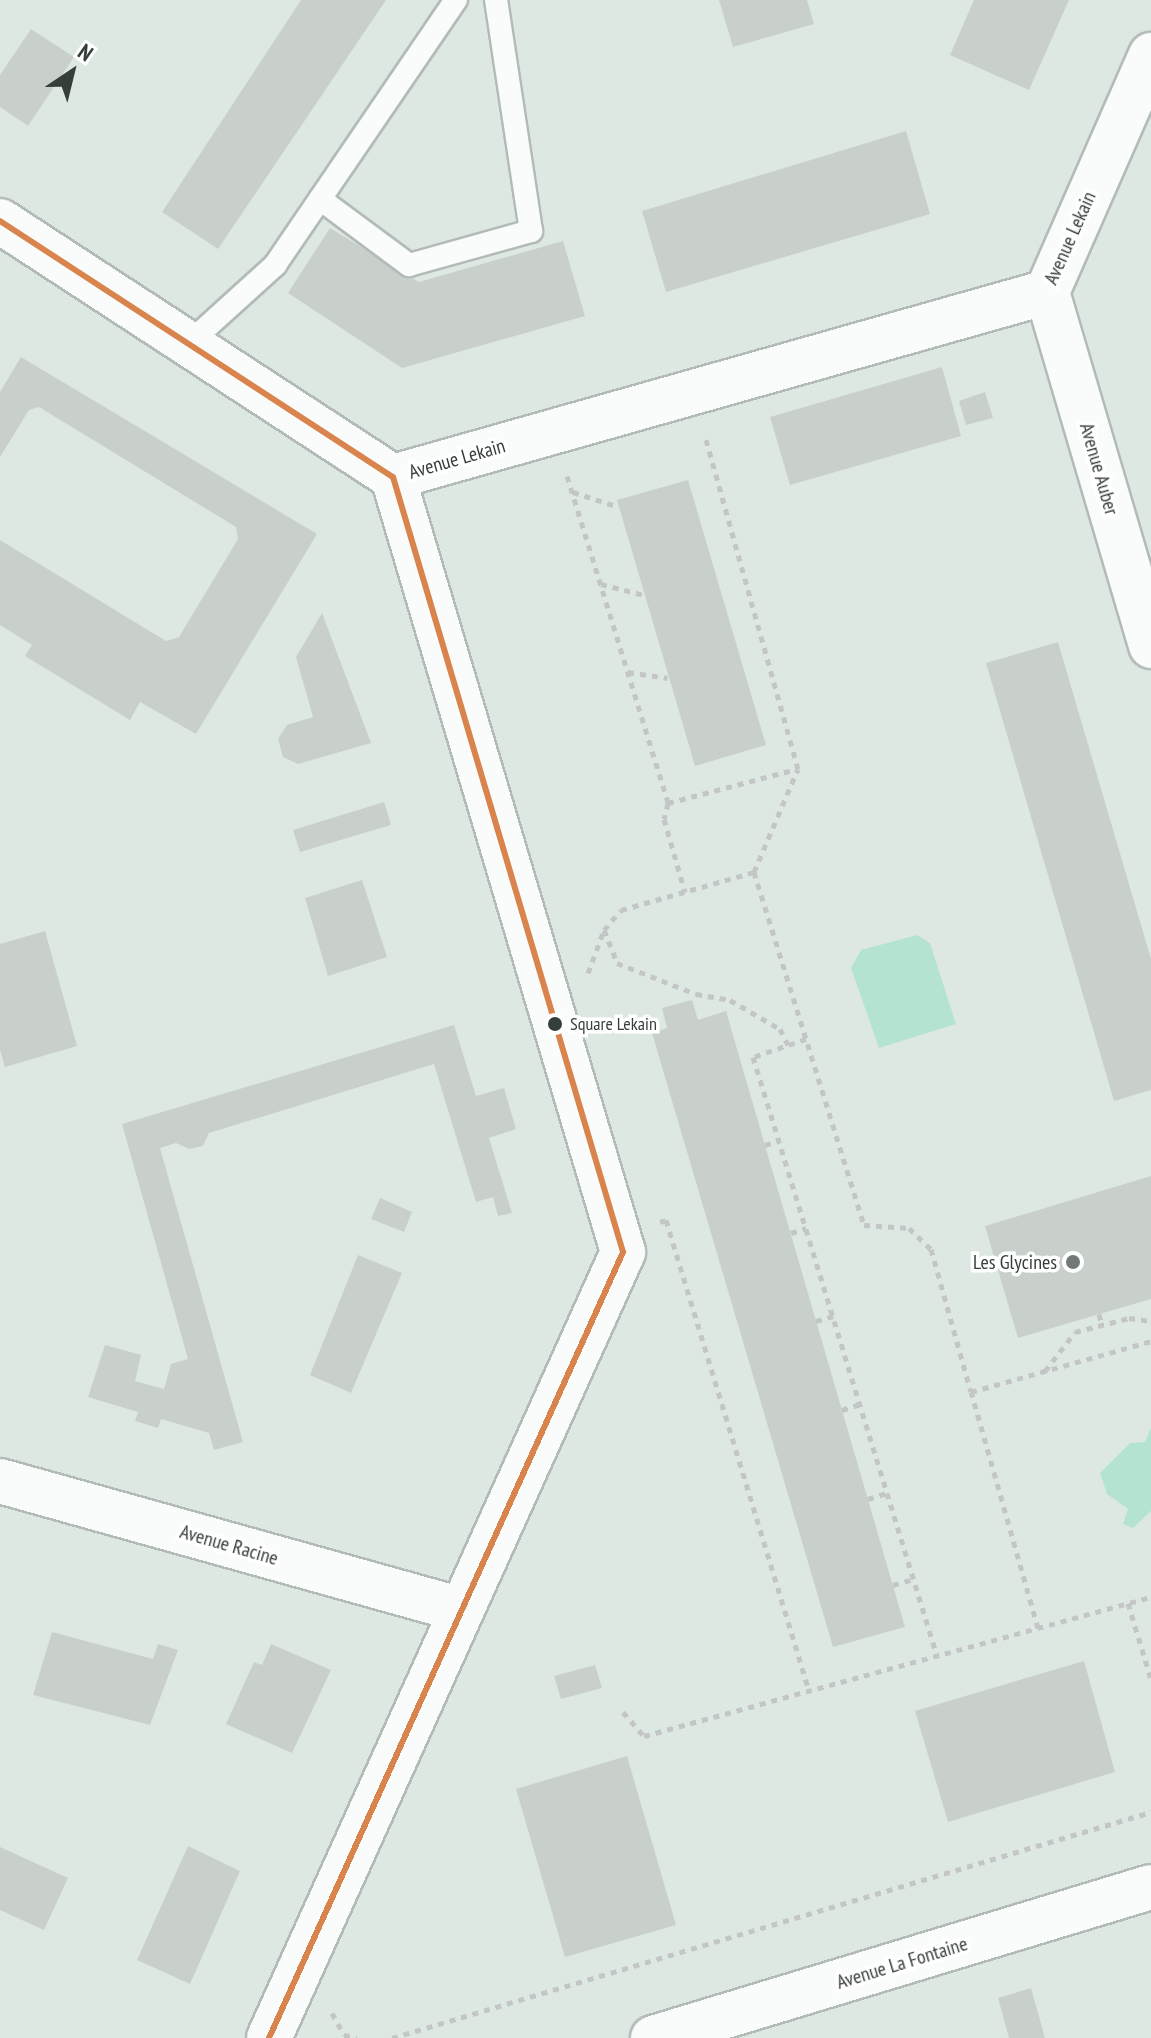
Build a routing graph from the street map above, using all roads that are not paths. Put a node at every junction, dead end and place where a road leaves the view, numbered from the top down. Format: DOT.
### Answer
graph roads {
  1 [pos="456,0"];
  2 [pos="496,0"];
  3 [pos="1151,55"];
  4 [pos="320,199"];
  5 [pos="0,221"];
  6 [pos="1047,292"];
  7 [pos="188,344"];
  8 [pos="393,477"];
  9 [pos="1151,646"];
  10 [pos="0,1481"];
  11 [pos="459,1609"];
  12 [pos="1151,1887"];
  13 [pos="269,2038"];
  14 [pos="653,2038"];
  1 -- 4 [label="lane"];
  2 -- 4 [label="lane"];
  3 -- 6 [label="street, Avenue Lekain"];
  4 -- 7 [label="lane"];
  5 -- 7 [label="street"];
  6 -- 8 [label="street, Avenue Lekain"];
  6 -- 9 [label="street, Avenue Auber"];
  7 -- 8 [label="street"];
  8 -- 11 [label="street, Avenue Lekain"];
  10 -- 11 [label="street, Avenue Racine"];
  11 -- 13 [label="street, Avenue Lekain"];
  12 -- 14 [label="street, Avenue La Fontaine"];
}
